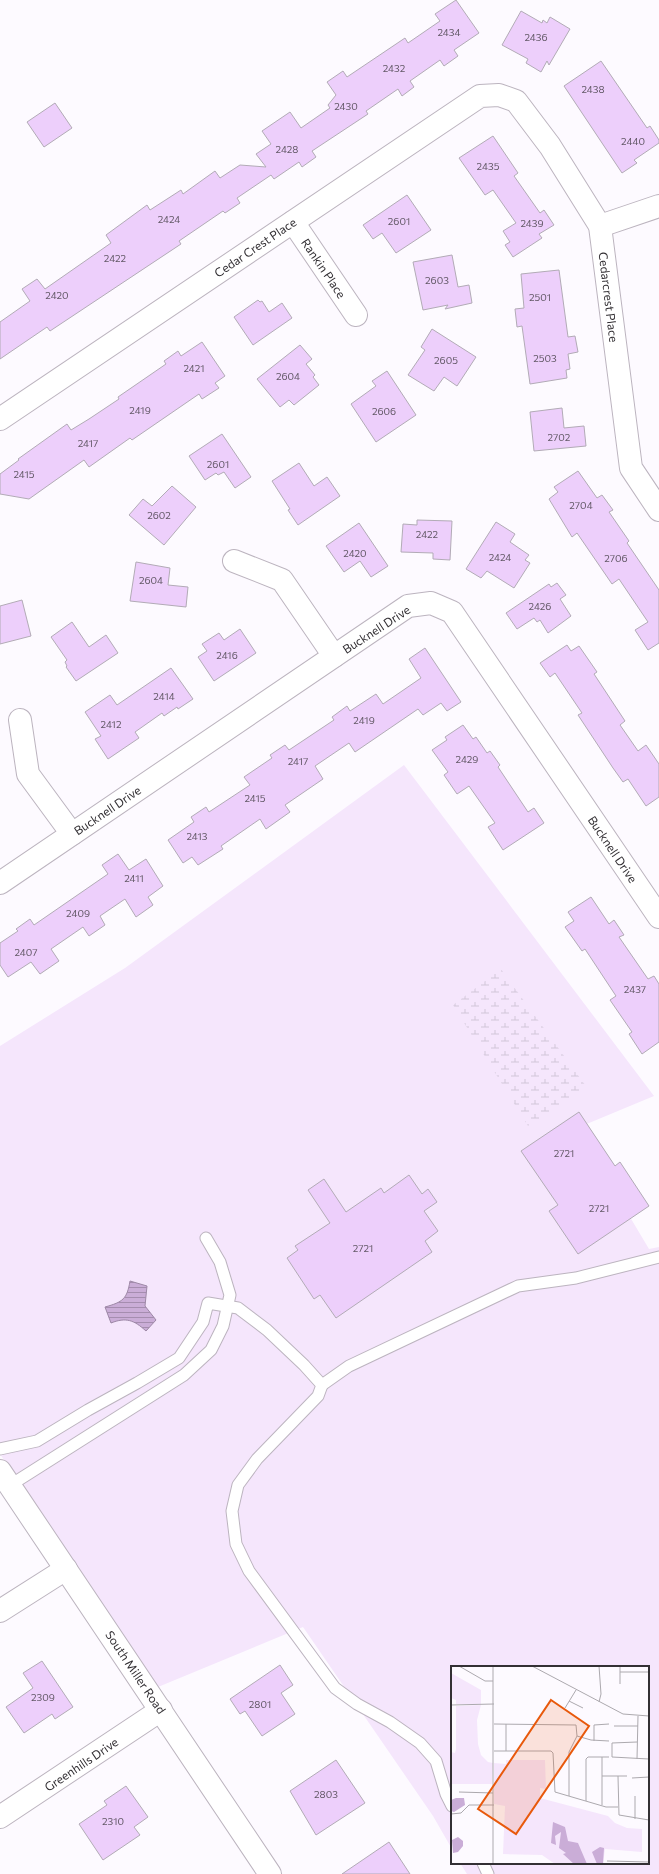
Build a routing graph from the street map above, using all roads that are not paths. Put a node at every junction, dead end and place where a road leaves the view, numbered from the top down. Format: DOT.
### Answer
graph roads {
  1 [pos="516,102"];
  2 [pos="659,206"];
  3 [pos="293,222"];
  4 [pos="600,226"];
  5 [pos="356,315"];
  6 [pos="0,420"];
  7 [pos="659,510"];
  8 [pos="234,561"];
  9 [pos="334,656"];
  10 [pos="20,720"];
  11 [pos="72,834"];
  12 [pos="0,883"];
  13 [pos="659,916"];
  14 [pos="206,1238"];
  15 [pos="659,1257"];
  16 [pos="228,1306"];
  17 [pos="322,1385"];
  18 [pos="0,1448"];
  19 [pos="5,1479"];
  20 [pos="66,1569"];
  21 [pos="0,1611"];
  22 [pos="162,1710"];
  23 [pos="451,1804"];
  24 [pos="0,1817"];
  25 [pos="483,1864"];
  26 [pos="270,1874"];
  27 [pos="488,1874"];
  1 -- 3 [label="street, Cedar Crest Place"];
  1 -- 4 [label="street, Cedarcrest Place"];
  2 -- 4 [label="street"];
  3 -- 5 [label="street, Rankin Place"];
  3 -- 6 [label="street, Cedar Crest Place"];
  4 -- 7 [label="street, Cedarcrest Place"];
  8 -- 9 [label="street"];
  9 -- 11 [label="street, Bucknell Drive"];
  9 -- 13 [label="street, Bucknell Drive"];
  10 -- 11 [label="street"];
  11 -- 12 [label="street, Bucknell Drive"];
  14 -- 16 [label="lane"];
  15 -- 17 [label="lane"];
  16 -- 17 [label="lane"];
  16 -- 18 [label="lane"];
  16 -- 19 [label="lane"];
  17 -- 23 [label="lane"];
  19 -- 20 [label="street, South Miller Road"];
  20 -- 21 [label="street"];
  20 -- 22 [label="street, South Miller Road"];
  22 -- 24 [label="street, Greenhills Drive"];
  22 -- 26 [label="street, South Miller Road"];
  25 -- 27 [label="lane"];
}
